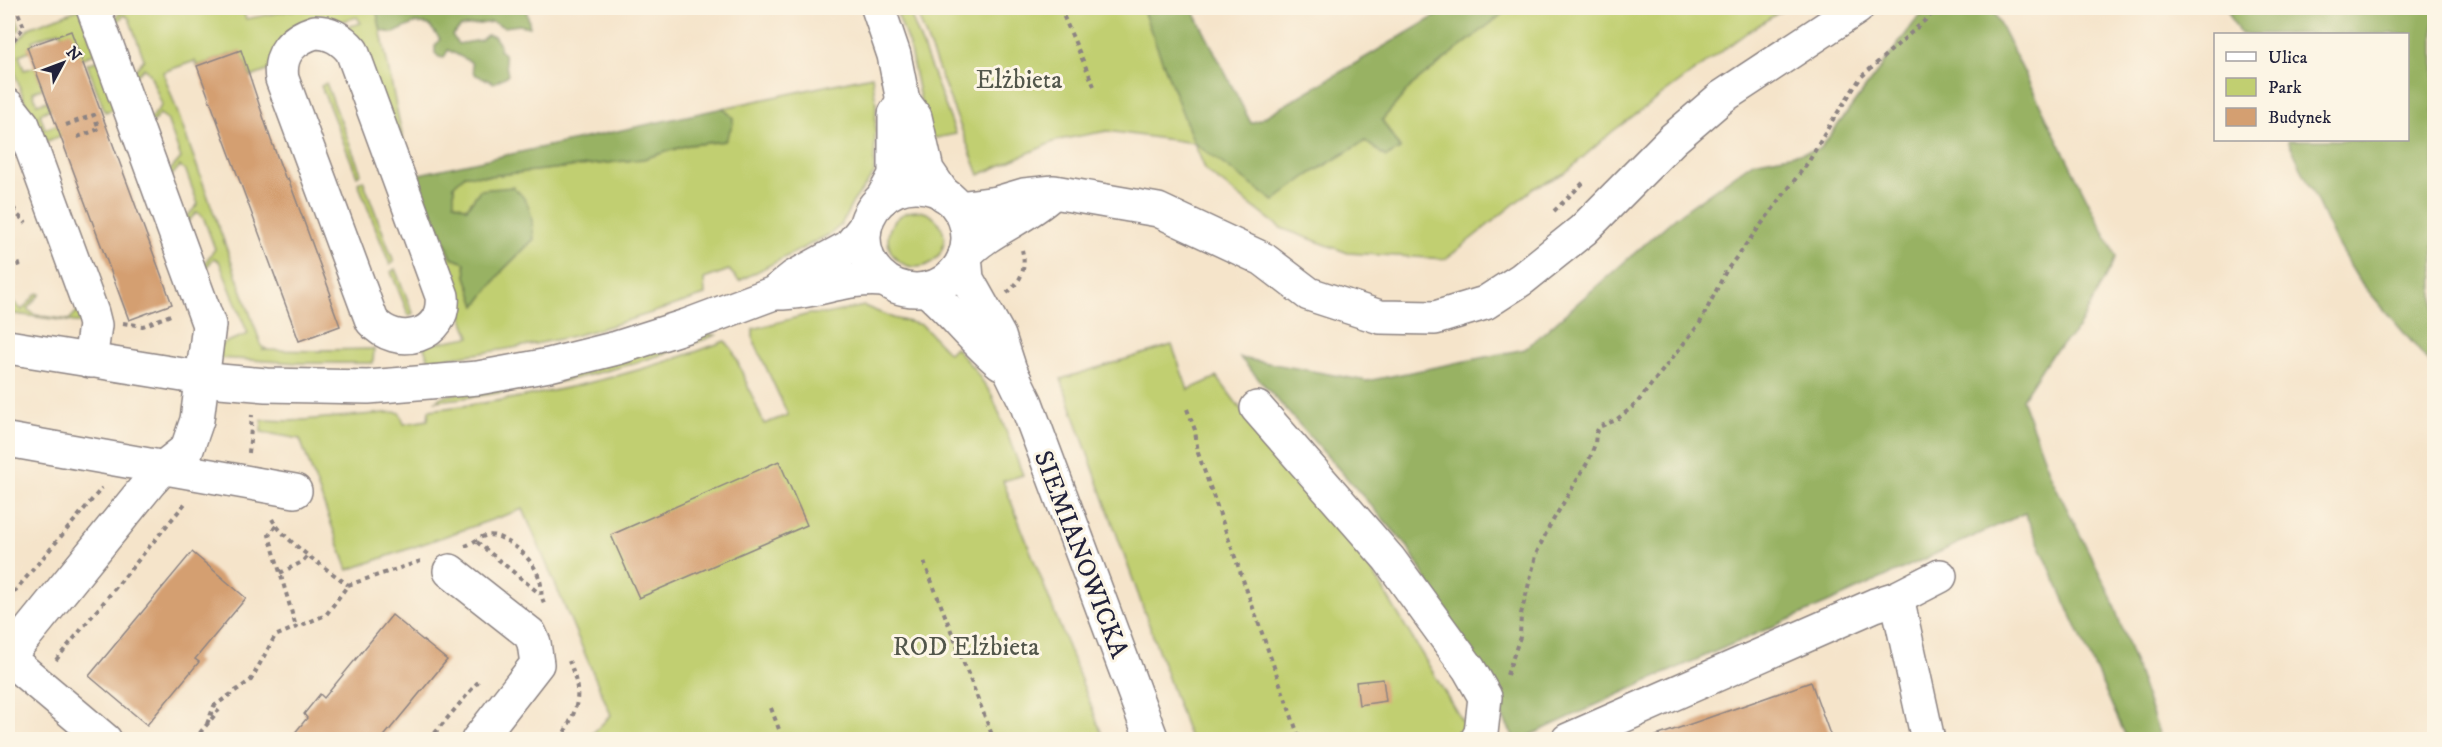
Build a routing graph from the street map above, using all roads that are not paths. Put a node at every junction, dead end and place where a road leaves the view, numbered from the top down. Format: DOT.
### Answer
graph roads {
  1 [pos="93,8"];
  2 [pos="878,8"];
  3 [pos="1857,8"];
  4 [pos="903,101"];
  5 [pos="8,106"];
  6 [pos="1054,192"];
  7 [pos="882,199"];
  8 [pos="951,201"];
  9 [pos="865,227"];
  10 [pos="965,255"];
  11 [pos="884,280"];
  12 [pos="926,290"];
  13 [pos="774,293"];
  14 [pos="411,337"];
  15 [pos="8,347"];
  16 [pos="90,361"];
  17 [pos="1010,370"];
  18 [pos="204,379"];
  19 [pos="413,384"];
  20 [pos="1257,408"];
  21 [pos="8,440"];
  22 [pos="164,467"];
  23 [pos="295,491"];
  24 [pos="447,559"];
  25 [pos="1940,576"];
  26 [pos="1897,598"];
  27 [pos="8,657"];
  28 [pos="1481,725"];
  29 [pos="105,740"];
  30 [pos="478,740"];
  31 [pos="1152,740"];
  32 [pos="1568,740"];
  33 [pos="1928,740"];
  1 -- 18 [label="street"];
  2 -- 4 [label="street"];
  3 -- 6 [label="street"];
  4 -- 7 [label="street"];
  4 -- 8 [label="street"];
  5 -- 16 [label="street"];
  6 -- 8 [label="street"];
  6 -- 10 [label="street"];
  7 -- 8 [label="street"];
  7 -- 9 [label="street"];
  8 -- 10 [label="street"];
  9 -- 11 [label="street"];
  9 -- 13 [label="street"];
  10 -- 12 [label="street"];
  10 -- 17 [label="street, SIEMIANOWICKA"];
  11 -- 12 [label="street"];
  11 -- 13 [label="street"];
  12 -- 17 [label="street, SIEMIANOWICKA"];
  13 -- 19 [label="street"];
  14 -- 14 [label="street"];
  14 -- 19 [label="street"];
  15 -- 16 [label="street"];
  16 -- 18 [label="street"];
  17 -- 31 [label="street, SIEMIANOWICKA"];
  18 -- 19 [label="street"];
  18 -- 22 [label="street"];
  20 -- 28 [label="street"];
  21 -- 22 [label="street"];
  22 -- 23 [label="street"];
  22 -- 27 [label="street"];
  24 -- 30 [label="street"];
  25 -- 26 [label="street"];
  26 -- 32 [label="street"];
  26 -- 33 [label="street"];
  27 -- 29 [label="street"];
}
